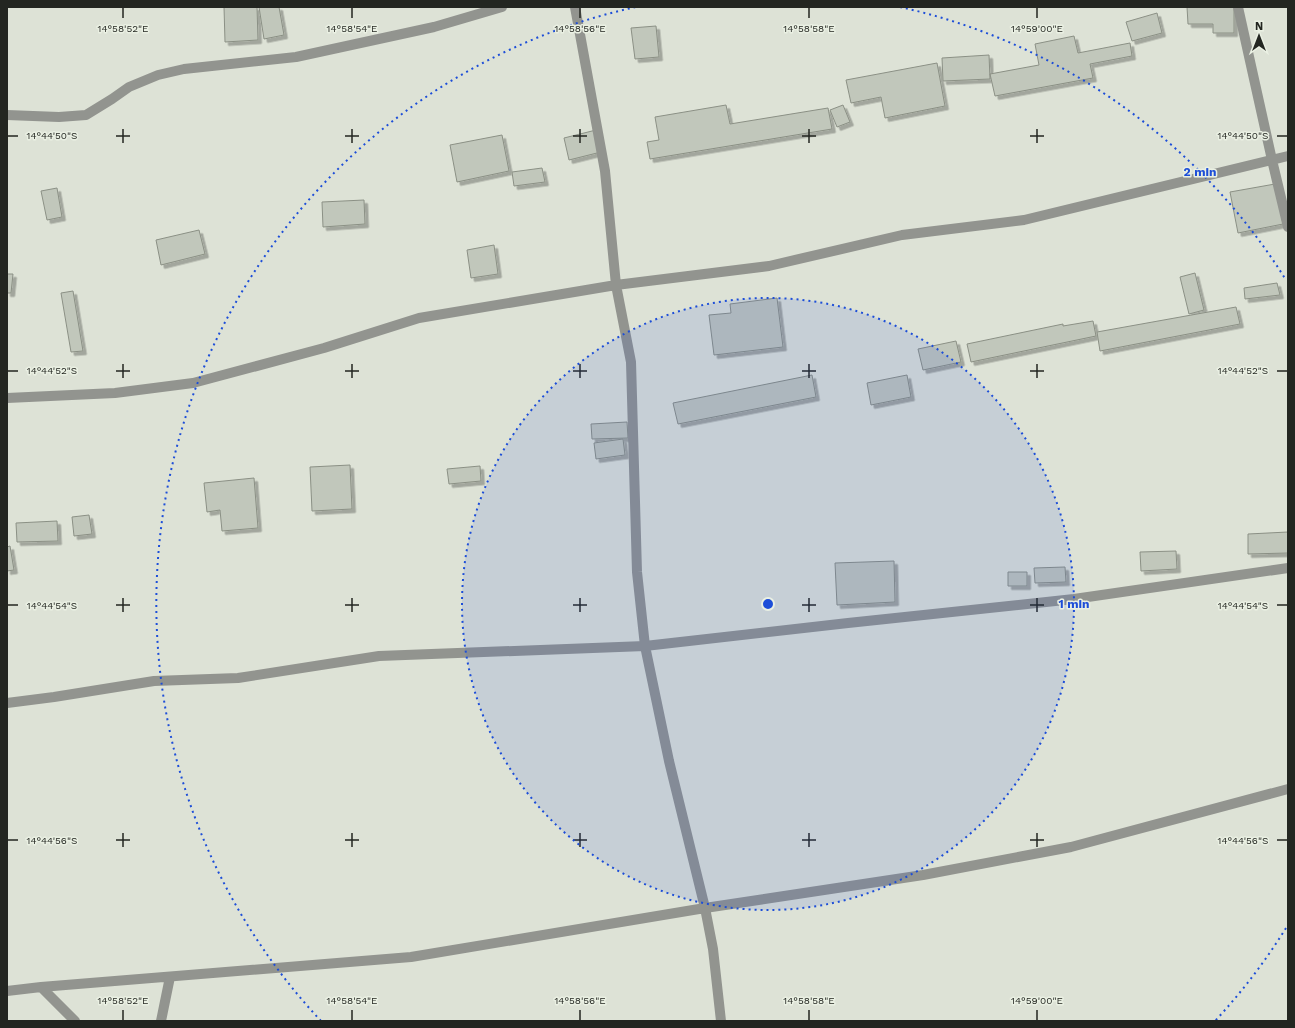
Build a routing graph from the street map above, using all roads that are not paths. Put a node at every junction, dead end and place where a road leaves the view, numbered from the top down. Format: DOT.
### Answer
graph roads {
  1 [pos="502,7"];
  2 [pos="575,7"];
  3 [pos="1238,7"];
  4 [pos="7,115"];
  5 [pos="1288,156"];
  6 [pos="1272,160"];
  7 [pos="1288,227"];
  8 [pos="616,286"];
  9 [pos="7,398"];
  10 [pos="1288,568"];
  11 [pos="645,646"];
  12 [pos="7,703"];
  13 [pos="1288,789"];
  14 [pos="705,908"];
  15 [pos="170,977"];
  16 [pos="41,987"];
  17 [pos="7,990"];
  18 [pos="75,1021"];
  19 [pos="161,1021"];
  20 [pos="722,1021"];
  1 -- 4 [label="street"];
  2 -- 8 [label="street"];
  3 -- 6 [label="street"];
  5 -- 6 [label="street"];
  6 -- 7 [label="street"];
  6 -- 8 [label="street"];
  8 -- 9 [label="street"];
  8 -- 11 [label="street"];
  10 -- 11 [label="street"];
  11 -- 12 [label="street"];
  11 -- 14 [label="street"];
  13 -- 14 [label="street"];
  14 -- 15 [label="street"];
  14 -- 20 [label="street"];
  15 -- 16 [label="street"];
  15 -- 19 [label="street"];
  16 -- 17 [label="street"];
  16 -- 18 [label="street"];
}
